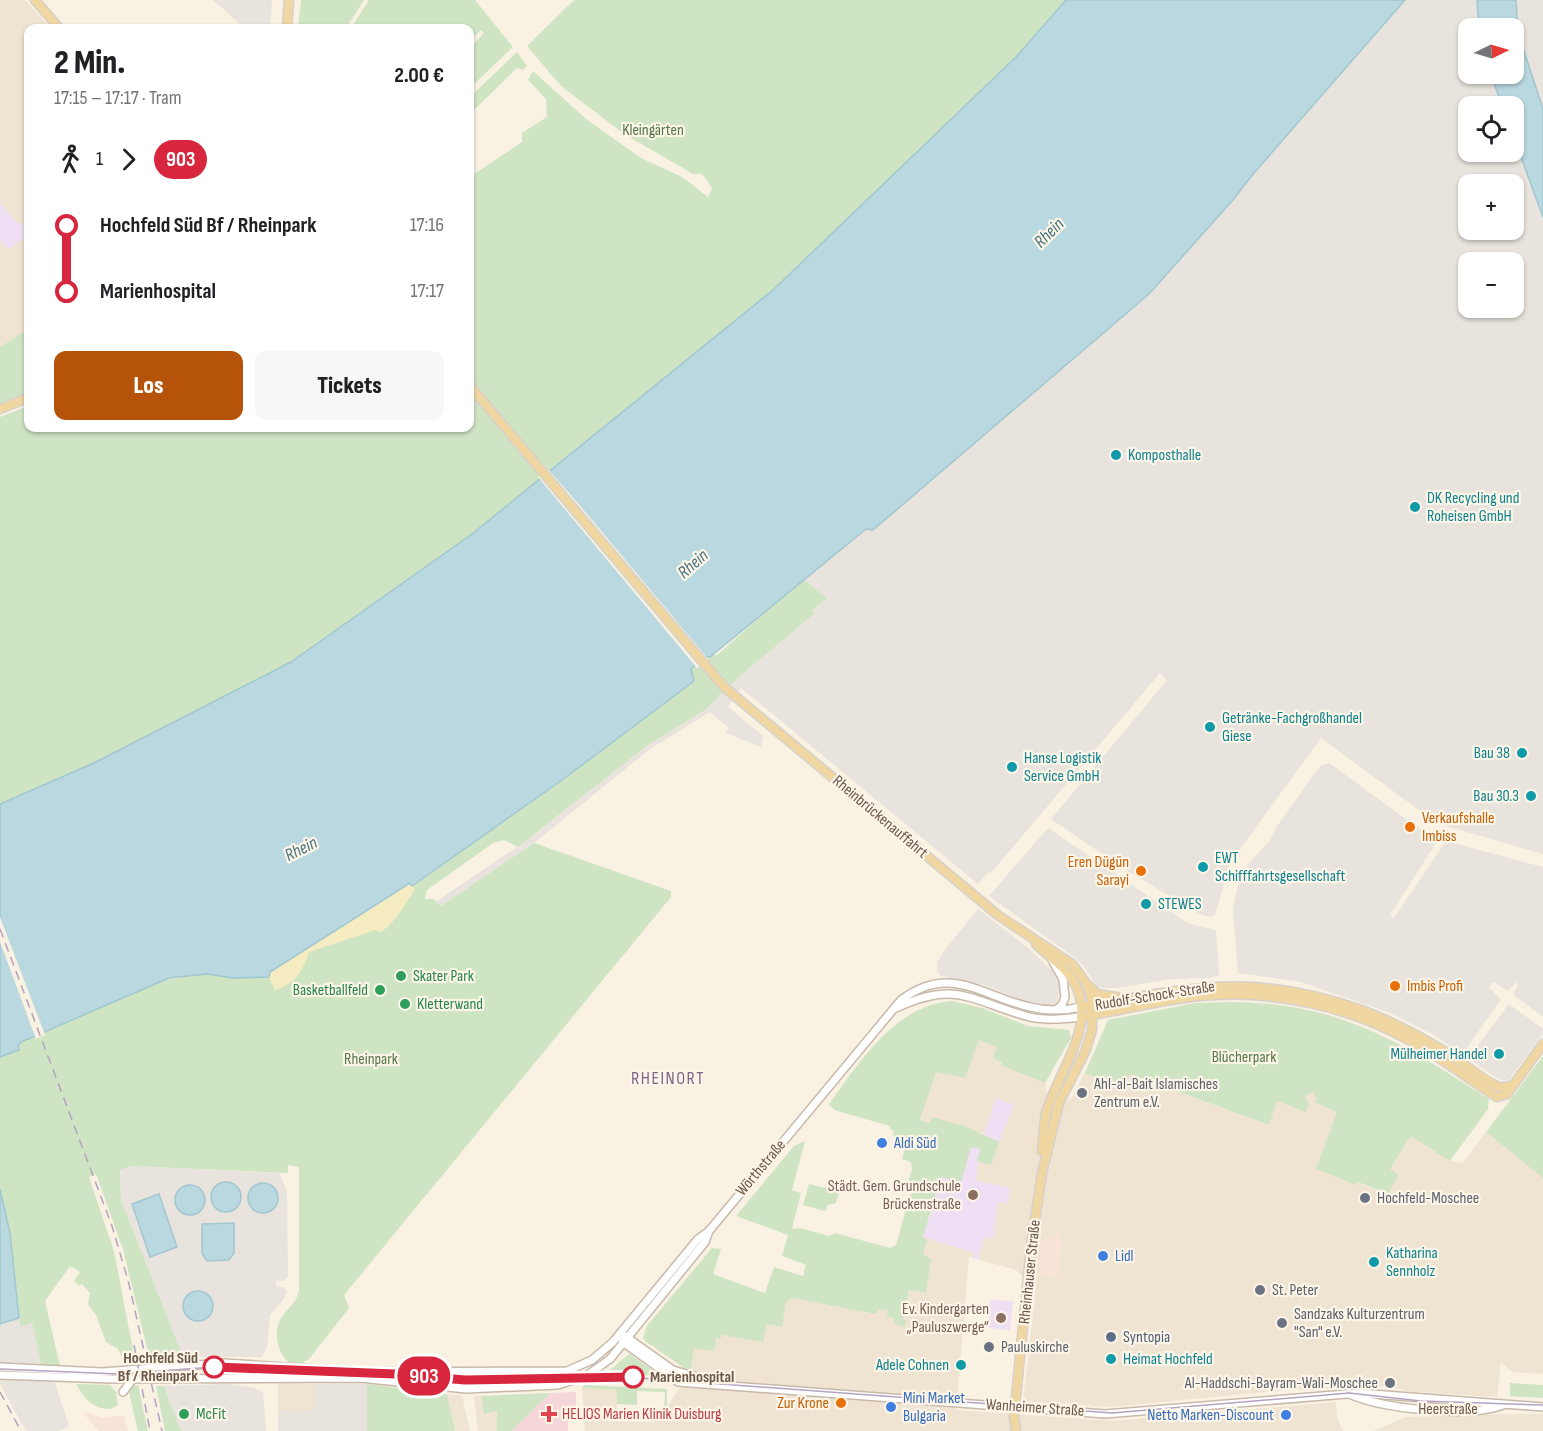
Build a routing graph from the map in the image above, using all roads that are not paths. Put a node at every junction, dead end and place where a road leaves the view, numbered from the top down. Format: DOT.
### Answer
graph roads {
  1 [pos="34,0"];
  2 [pos="289,0"];
  3 [pos="55,24"];
  4 [pos="287,24"];
  5 [pos="474,391"];
  6 [pos="24,400"];
  7 [pos="0,409"];
  8 [pos="1028,936"];
  9 [pos="1051,957"];
  10 [pos="1086,983"];
  11 [pos="1126,999"];
  12 [pos="894,1009"];
  13 [pos="1055,1010"];
  14 [pos="1093,1010"];
  15 [pos="1081,1012"];
  16 [pos="1543,1044"];
  17 [pos="1514,1085"];
  18 [pos="814,1106"];
  19 [pos="1042,1173"];
  20 [pos="709,1231"];
  21 [pos="620,1334"];
  22 [pos="626,1340"];
  23 [pos="0,1367"];
  24 [pos="0,1375"];
  25 [pos="132,1379"];
  26 [pos="720,1384"];
  27 [pos="123,1392"];
  28 [pos="1349,1394"];
  29 [pos="1405,1397"];
  30 [pos="1503,1405"];
  31 [pos="1393,1406"];
  32 [pos="1016,1407"];
  33 [pos="1543,1407"];
  34 [pos="1016,1431"];
  35 [pos="1022,1431"];
  1 -- 3 [label="main road"];
  2 -- 4 [label="main road"];
  5 -- 8 [label="main road, Rheinbrückenauffahrt"];
  6 -- 7 [label="main road"];
  8 -- 9 [label="main road, Rheinbrückenauffahrt"];
  8 -- 10 [label="main road, Rheinbrückenauffahrt"];
  9 -- 13 [label="street"];
  9 -- 15 [label="main road, Rheinbrückenauffahrt"];
  10 -- 11 [label="main road"];
  10 -- 14 [label="main road, Rheinbrückenauffahrt"];
  11 -- 14 [label="main road, Rudolf-Schock-Straße"];
  11 -- 17 [label="main road, Rudolf-Schock-Straße"];
  12 -- 13 [label="street, Rudolf-Schock-Straße"];
  12 -- 15 [label="street, Rudolf-Schock-Straße"];
  12 -- 18 [label="street, Rudolf-Schock-Straße"];
  13 -- 15 [label="street, Rudolf-Schock-Straße"];
  14 -- 15 [label="main road, Rudolf-Schock-Straße"];
  14 -- 17 [label="main road, Rudolf-Schock-Straße"];
  14 -- 19 [label="main road, Rheinhauser Straße"];
  15 -- 19 [label="main road, Rheinhauser Straße"];
  16 -- 17 [label="main road"];
  18 -- 20 [label="street, Wörthstraße"];
  19 -- 32 [label="main road, Rheinhauser Straße"];
  20 -- 21 [label="street, Wörthstraße"];
  20 -- 22 [label="street, Wörthstraße"];
  21 -- 22 [label="street, Wanheimer Straße"];
  21 -- 23 [label="street"];
  22 -- 25 [label="street"];
  22 -- 26 [label="street, Wanheimer Straße"];
  22 -- 26 [label="street, Wanheimer Straße"];
  24 -- 25 [label="street"];
  25 -- 27 [label="street"];
  26 -- 32 [label="street, Wanheimer Straße"];
  28 -- 29 [label="street, Wanheimer Straße"];
  28 -- 31 [label="street, Wanheimer Straße"];
  28 -- 32 [label="street, Wanheimer Straße"];
  29 -- 30 [label="street, Heerstraße"];
  30 -- 31 [label="street, Heerstraße"];
  30 -- 33 [label="street, Heerstraße"];
  32 -- 34 [label="main road"];
  32 -- 35 [label="main road"];
}
